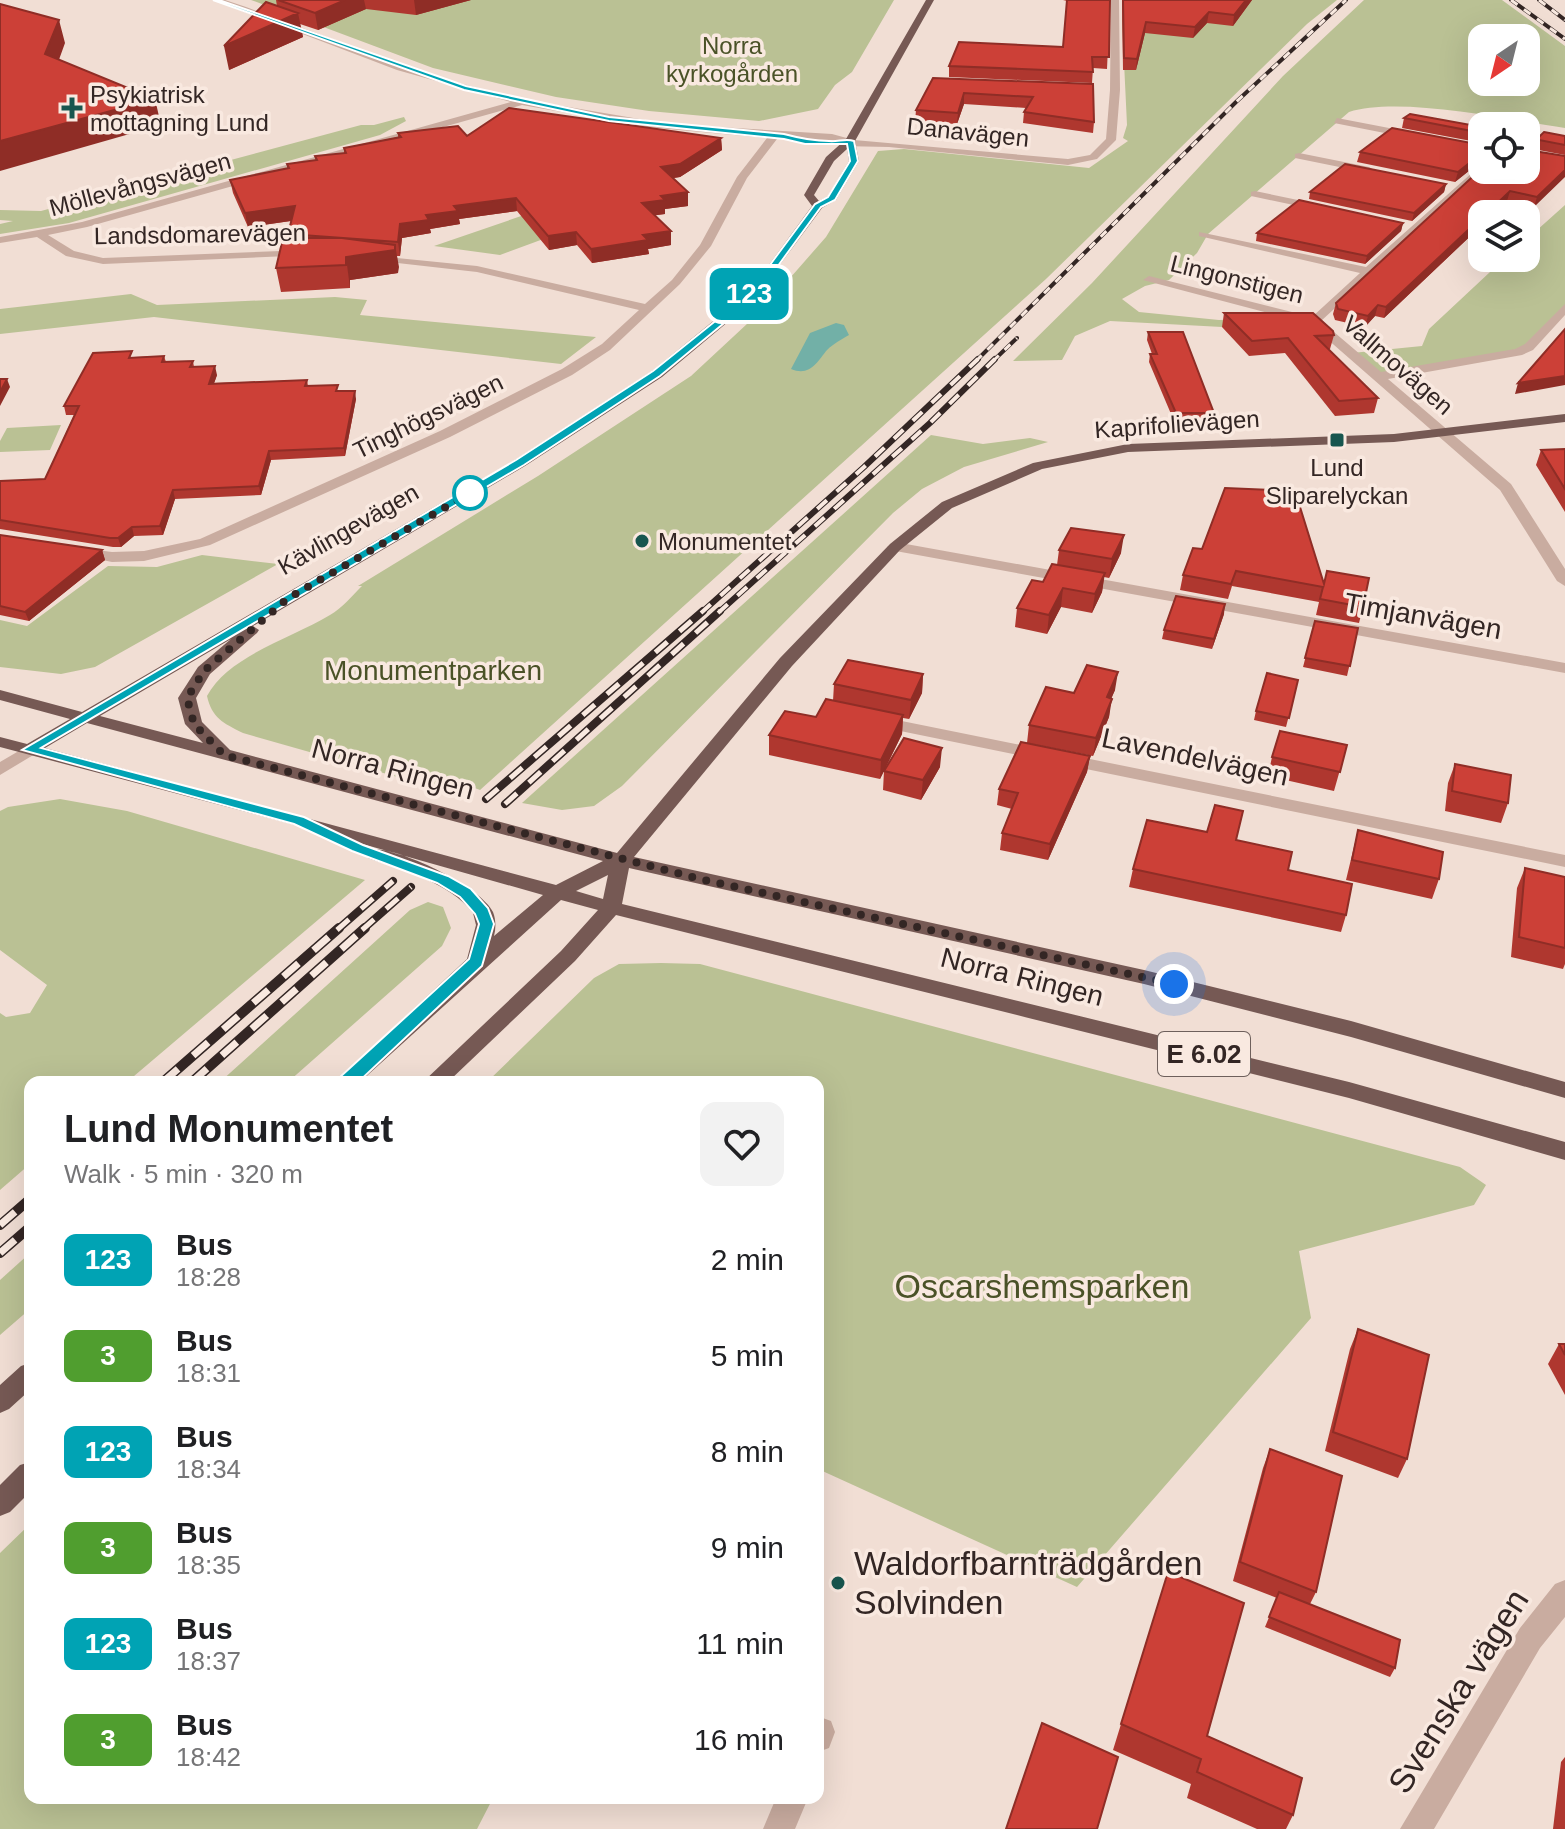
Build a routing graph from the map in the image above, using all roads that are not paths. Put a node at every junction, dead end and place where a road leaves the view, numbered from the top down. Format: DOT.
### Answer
graph roads {
  1 [pos="217,0"];
  2 [pos="930,0"];
  3 [pos="1115,0"];
  4 [pos="522,102"];
  5 [pos="1337,121"];
  6 [pos="779,136"];
  7 [pos="1424,138"];
  8 [pos="850,141"];
  9 [pos="1299,156"];
  10 [pos="1386,174"];
  11 [pos="1468,180"];
  12 [pos="1445,186"];
  13 [pos="1459,189"];
  14 [pos="1255,194"];
  15 [pos="818,206"];
  16 [pos="1328,210"];
  17 [pos="1401,225"];
  18 [pos="1416,228"];
  19 [pos="40,234"];
  20 [pos="1203,234"];
  21 [pos="0,240"];
  22 [pos="321,254"];
  23 [pos="359,256"];
  24 [pos="1366,271"];
  25 [pos="1149,280"];
  26 [pos="1565,308"];
  27 [pos="650,309"];
  28 [pos="1314,321"];
  29 [pos="1381,376"];
  30 [pos="1565,418"];
  31 [pos="1445,434"];
  32 [pos="895,547"];
  33 [pos="65,548"];
  34 [pos="1565,581"];
  35 [pos="287,599"];
  36 [pos="1565,668"];
  37 [pos="0,695"];
  38 [pos="86,717"];
  39 [pos="860,717"];
  40 [pos="0,742"];
  41 [pos="29,750"];
  42 [pos="224,755"];
  43 [pos="0,770"];
  44 [pos="299,820"];
  45 [pos="621,860"];
  46 [pos="1565,861"];
  47 [pos="557,893"];
  48 [pos="611,908"];
  49 [pos="477,962"];
  50 [pos="353,1076"];
  51 [pos="440,1076"];
  52 [pos="1565,1090"];
  53 [pos="1565,1151"];
  54 [pos="24,1379"];
  55 [pos="0,1401"];
  56 [pos="24,1480"];
  57 [pos="0,1503"];
  58 [pos="1565,1594"];
  59 [pos="789,1804"];
  60 [pos="779,1829"];
  61 [pos="1416,1829"];
  1 -- 4 [label="street, Danavägen"];
  2 -- 8 [label="main road, Kävlingevägen"];
  3 -- 8 [label="street, Danavägen"];
  4 -- 6 [label="street, Danavägen"];
  4 -- 19 [label="street, Möllevångsvägen"];
  5 -- 7 [label="street"];
  6 -- 8 [label="street, Danavägen"];
  6 -- 27 [label="street, Tinghögsvägen"];
  8 -- 15 [label="main road, Kävlingevägen"];
  8 -- 15 [label="main road, Kävlingevägen"];
  9 -- 10 [label="street"];
  11 -- 13 [label="street, Vallmovägen"];
  12 -- 13 [label="street"];
  13 -- 18 [label="street, Vallmovägen"];
  14 -- 16 [label="street"];
  15 -- 35 [label="main road, Kävlingevägen"];
  17 -- 18 [label="street"];
  18 -- 24 [label="street, Vallmovägen"];
  19 -- 21 [label="street, Möllevångsvägen"];
  19 -- 22 [label="street, Landsdomarevägen"];
  20 -- 24 [label="street"];
  23 -- 27 [label="street"];
  24 -- 28 [label="street, Vallmovägen"];
  25 -- 28 [label="street, Lingonstigen"];
  26 -- 29 [label="street"];
  27 -- 33 [label="street, Tinghögsvägen"];
  28 -- 29 [label="street, Vallmovägen"];
  29 -- 31 [label="street, Vallmovägen"];
  30 -- 31 [label="main road, Kaprifolievägen"];
  31 -- 32 [label="main road, Kaprifolievägen"];
  31 -- 34 [label="street, Vallmovägen"];
  32 -- 36 [label="street, Timjanvägen"];
  32 -- 45 [label="main road, Kaprifolievägen"];
  35 -- 38 [label="main road, Kävlingevägen"];
  35 -- 42 [label="main road"];
  37 -- 38 [label="main road, Norra Ringen / E 6.02"];
  38 -- 41 [label="main road, Kävlingevägen"];
  38 -- 42 [label="main road, Norra Ringen / E 6.02"];
  39 -- 46 [label="street, Lavendelvägen"];
  40 -- 41 [label="main road, Norra Ringen / E 6.02"];
  41 -- 43 [label="street"];
  41 -- 44 [label="main road, Norra Ringen / E 6.02"];
  42 -- 45 [label="main road, Norra Ringen / E 6.02"];
  44 -- 47 [label="main road, Norra Ringen / E 6.02"];
  44 -- 49 [label="main road"];
  45 -- 47 [label="main road"];
  45 -- 48 [label="main road"];
  45 -- 52 [label="main road, Norra Ringen / E 6.02"];
  47 -- 48 [label="main road, Norra Ringen / E 6.02"];
  47 -- 49 [label="main road"];
  48 -- 51 [label="main road"];
  48 -- 53 [label="main road, Norra Ringen / E 6.02"];
  49 -- 50 [label="main road"];
  54 -- 55 [label="main road"];
  56 -- 57 [label="main road"];
  58 -- 61 [label="street, Svenska vägen"];
  59 -- 60 [label="street"];
}
